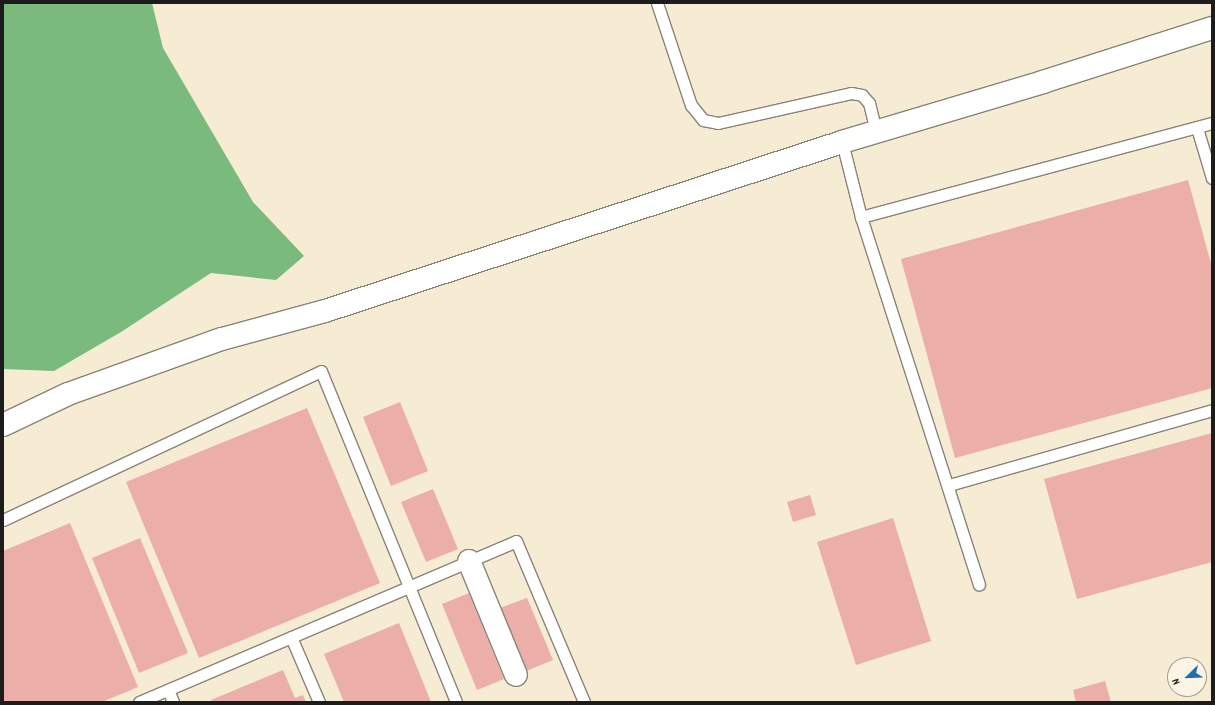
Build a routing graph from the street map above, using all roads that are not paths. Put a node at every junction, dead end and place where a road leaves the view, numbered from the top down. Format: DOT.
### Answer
graph roads {
  1 [pos="657,3"];
  2 [pos="1212,28"];
  3 [pos="1212,123"];
  4 [pos="1197,128"];
  5 [pos="876,132"];
  6 [pos="842,142"];
  7 [pos="1212,178"];
  8 [pos="862,217"];
  9 [pos="1212,410"];
  10 [pos="3,425"];
  11 [pos="949,485"];
  12 [pos="3,520"];
  13 [pos="469,561"];
  14 [pos="409,585"];
  15 [pos="979,585"];
  16 [pos="291,637"];
  17 [pos="516,675"];
  18 [pos="168,690"];
  19 [pos="139,702"];
  20 [pos="174,702"];
  21 [pos="318,702"];
  22 [pos="456,702"];
  23 [pos="584,702"];
  1 -- 5 [label="lane"];
  2 -- 5 [label="street"];
  3 -- 4 [label="lane"];
  4 -- 7 [label="lane"];
  4 -- 8 [label="lane"];
  5 -- 6 [label="street"];
  6 -- 8 [label="lane"];
  6 -- 10 [label="street"];
  8 -- 11 [label="lane"];
  9 -- 11 [label="lane"];
  11 -- 15 [label="lane"];
  12 -- 14 [label="lane"];
  13 -- 14 [label="lane"];
  13 -- 17 [label="street"];
  13 -- 23 [label="lane"];
  14 -- 16 [label="lane"];
  14 -- 22 [label="lane"];
  16 -- 18 [label="lane"];
  16 -- 21 [label="lane"];
  18 -- 19 [label="lane"];
  18 -- 20 [label="lane"];
}
